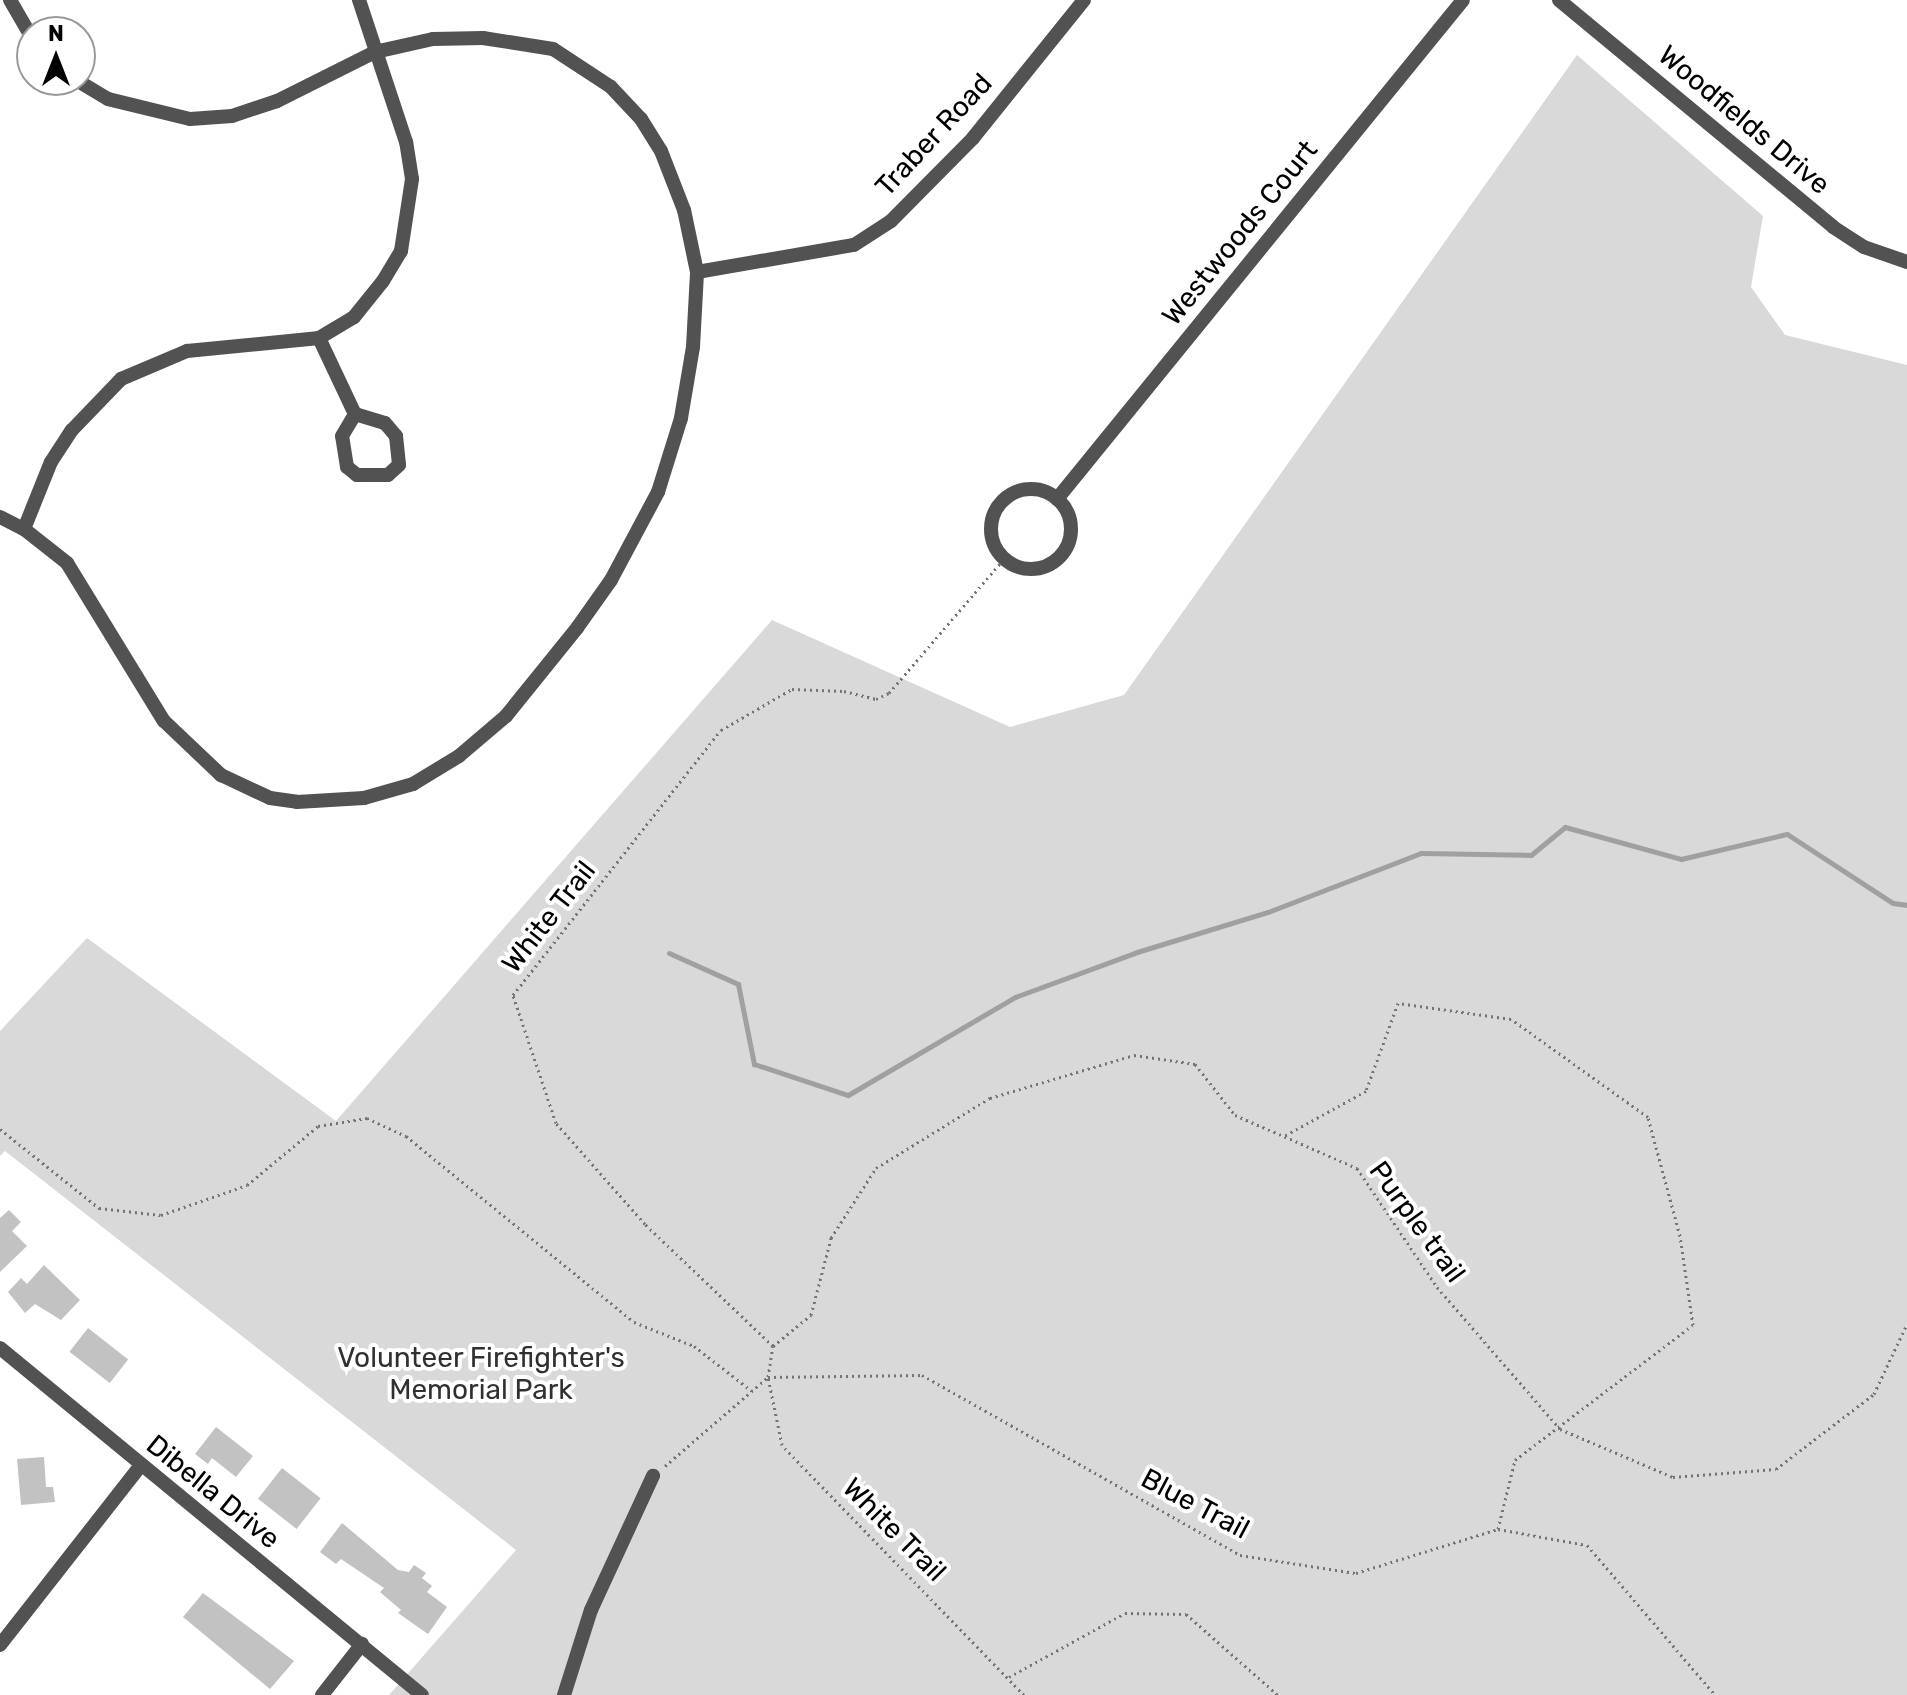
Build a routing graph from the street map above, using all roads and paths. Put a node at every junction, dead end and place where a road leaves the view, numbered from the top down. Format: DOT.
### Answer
graph roads {
  1 [pos="359,0"];
  2 [pos="1084,0"];
  3 [pos="1463,0"];
  4 [pos="1559,0"];
  5 [pos="375,52"];
  6 [pos="96,92"];
  7 [pos="1907,262"];
  8 [pos="697,272"];
  9 [pos="319,338"];
  10 [pos="355,414"];
  11 [pos="1057,499"];
  12 [pos="0,517"];
  13 [pos="24,529"];
  14 [pos="1004,559"];
  15 [pos="0,1129"];
  16 [pos="1284,1136"];
  17 [pos="1907,1324"];
  18 [pos="773,1346"];
  19 [pos="0,1348"];
  20 [pos="768,1377"];
  21 [pos="752,1391"];
  22 [pos="1560,1429"];
  23 [pos="139,1468"];
  24 [pos="653,1476"];
  25 [pos="1498,1529"];
  26 [pos="362,1644"];
  27 [pos="0,1645"];
  28 [pos="1009,1678"];
  29 [pos="322,1695"];
  30 [pos="422,1695"];
  31 [pos="564,1695"];
  32 [pos="1024,1695"];
  33 [pos="1278,1695"];
  34 [pos="1715,1695"];
  1 -- 5 [label="street"];
  2 -- 8 [label="street, Traber Road"];
  3 -- 11 [label="street, Westwoods Court"];
  4 -- 7 [label="street, Woodfields Drive"];
  5 -- 6 [label="street"];
  5 -- 8 [label="street"];
  5 -- 9 [label="street"];
  8 -- 13 [label="street"];
  9 -- 10 [label="street"];
  9 -- 13 [label="street"];
  10 -- 10 [label="street"];
  11 -- 14 [label="street"];
  11 -- 14 [label="street"];
  12 -- 13 [label="street"];
  14 -- 18 [label="path, White Trail"];
  15 -- 21 [label="path"];
  16 -- 18 [label="path, Purple trail"];
  16 -- 22 [label="path, Purple trail"];
  16 -- 22 [label="path"];
  17 -- 22 [label="path, Purple trail"];
  18 -- 20 [label="path"];
  19 -- 23 [label="street, Dibella Drive"];
  20 -- 21 [label="path"];
  20 -- 25 [label="path, Blue Trail"];
  20 -- 28 [label="path, White Trail"];
  21 -- 24 [label="path"];
  22 -- 25 [label="path"];
  23 -- 26 [label="street, Dibella Drive"];
  23 -- 27 [label="street"];
  24 -- 31 [label="street"];
  25 -- 34 [label="path"];
  26 -- 29 [label="street"];
  26 -- 30 [label="street, Dibella Drive"];
  28 -- 32 [label="path, White Trail"];
  28 -- 33 [label="path"];
}
